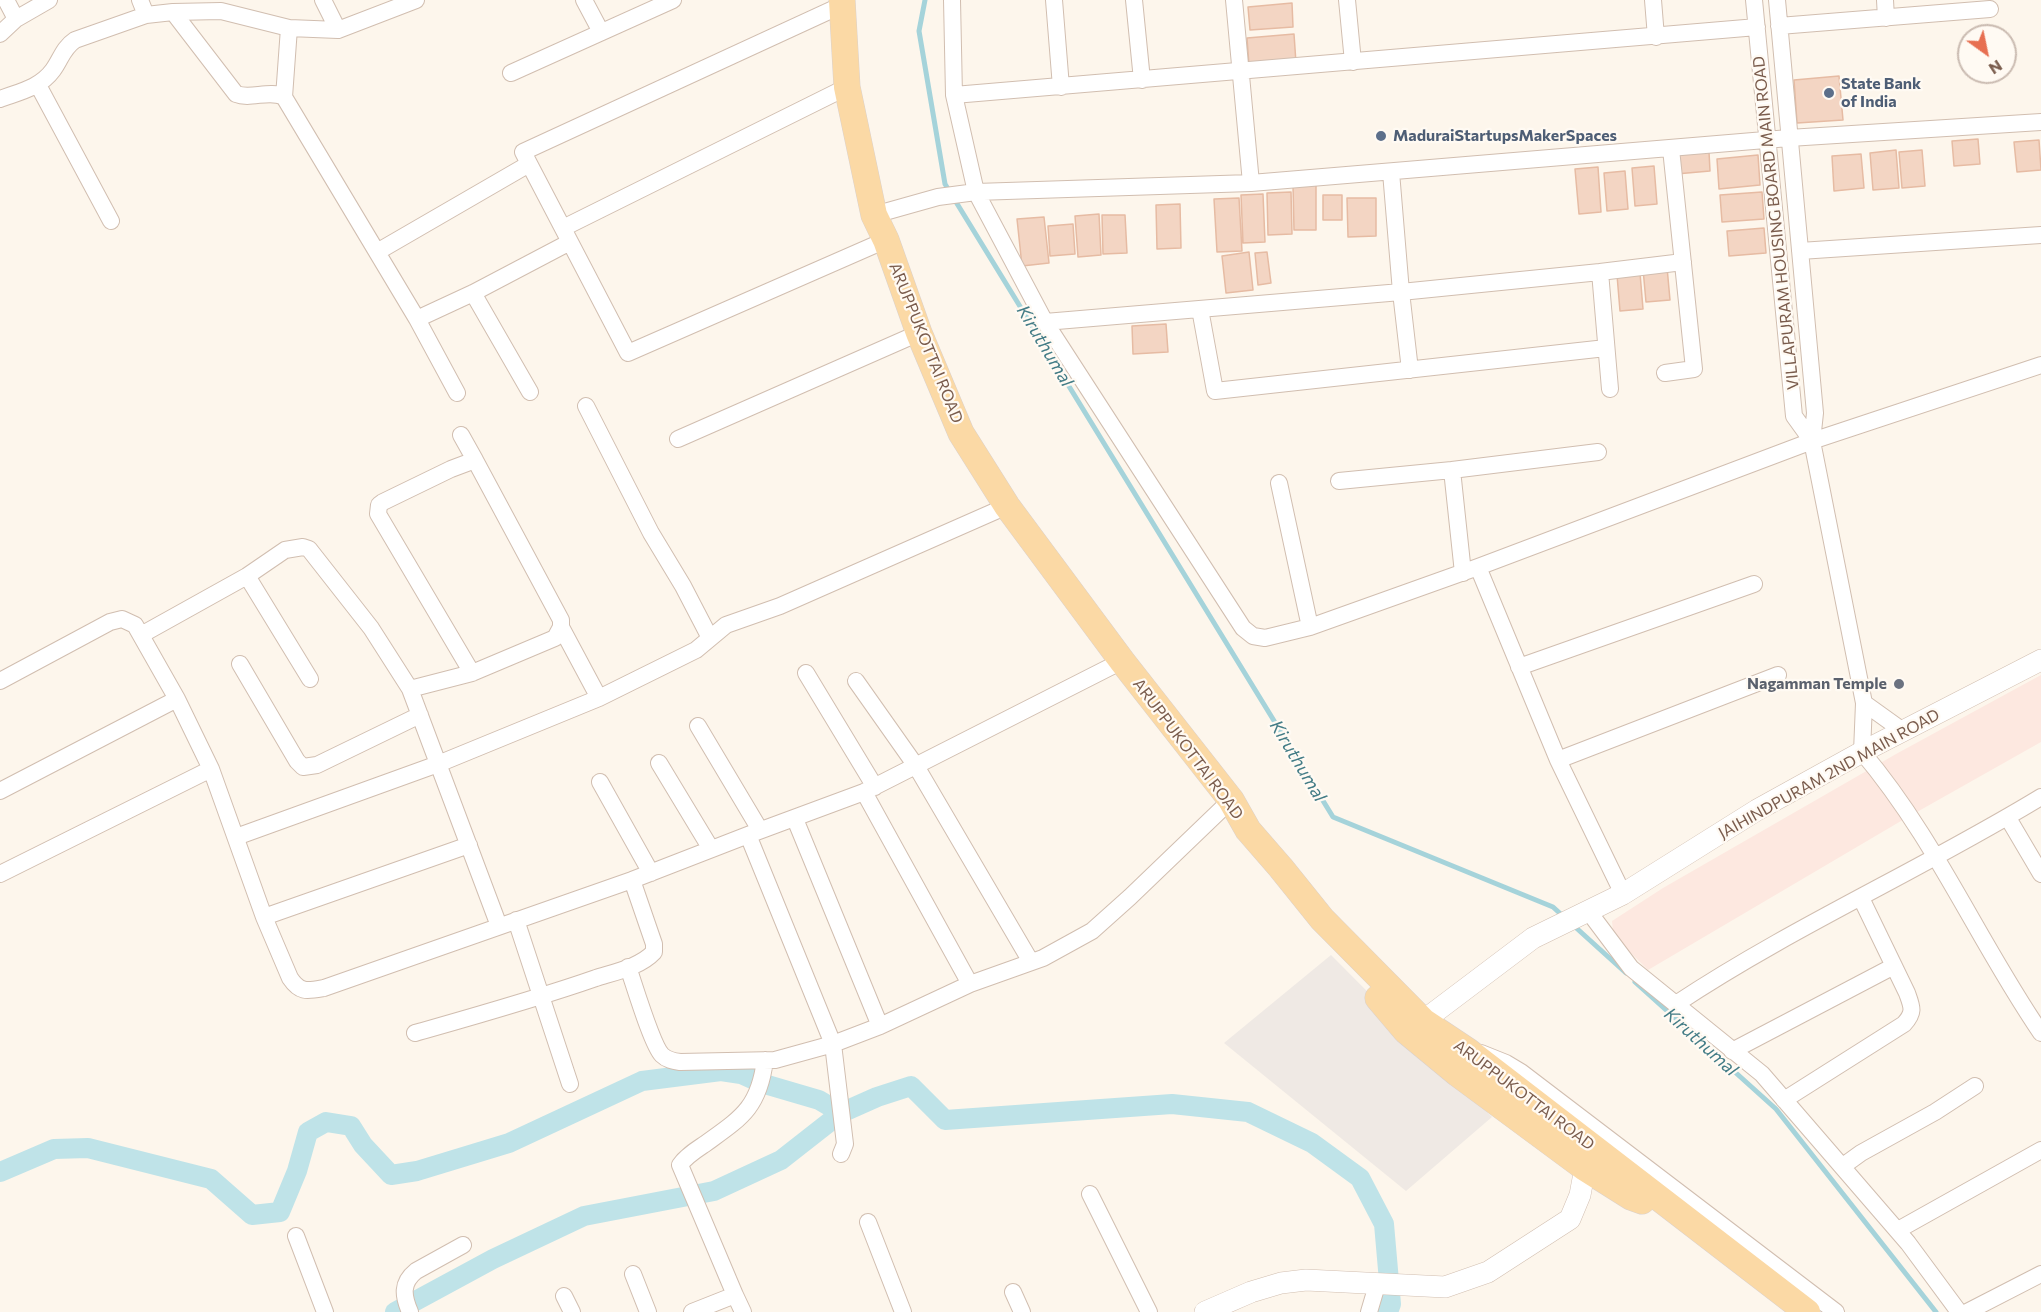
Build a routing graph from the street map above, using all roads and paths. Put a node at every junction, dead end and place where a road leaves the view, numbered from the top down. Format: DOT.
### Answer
graph roads {
  1 [pos="6,0"];
  2 [pos="49,0"];
  3 [pos="323,0"];
  4 [pos="416,0"];
  5 [pos="584,0"];
  6 [pos="673,0"];
  7 [pos="952,0"];
  8 [pos="1054,0"];
  9 [pos="1134,0"];
  10 [pos="1234,0"];
  11 [pos="1347,0"];
  12 [pos="1653,0"];
  13 [pos="1754,0"];
  14 [pos="1777,0"];
  15 [pos="1885,0"];
  16 [pos="842,2"];
  17 [pos="143,7"];
  18 [pos="1990,9"];
  19 [pos="173,12"];
  20 [pos="1887,18"];
  21 [pos="16,19"];
  22 [pos="1779,26"];
  23 [pos="1757,27"];
  24 [pos="289,28"];
  25 [pos="338,30"];
  26 [pos="601,32"];
  27 [pos="0,34"];
  28 [pos="1656,37"];
  29 [pos="1353,62"];
  30 [pos="1241,71"];
  31 [pos="511,73"];
  32 [pos="1142,80"];
  33 [pos="38,85"];
  34 [pos="847,87"];
  35 [pos="1061,87"];
  36 [pos="954,95"];
  37 [pos="285,97"];
  38 [pos="0,99"];
  39 [pos="2041,122"];
  40 [pos="1789,138"];
  41 [pos="1767,140"];
  42 [pos="1671,149"];
  43 [pos="529,164"];
  44 [pos="1391,172"];
  45 [pos="1251,183"];
  46 [pos="970,193"];
  47 [pos="874,215"];
  48 [pos="111,221"];
  49 [pos="566,235"];
  50 [pos="2041,235"];
  51 [pos="886,240"];
  52 [pos="1800,251"];
  53 [pos="377,252"];
  54 [pos="1683,262"];
  55 [pos="1600,272"];
  56 [pos="1401,292"];
  57 [pos="473,293"];
  58 [pos="1200,309"];
  59 [pos="417,319"];
  60 [pos="1045,322"];
  61 [pos="919,333"];
  62 [pos="1606,348"];
  63 [pos="2040,369"];
  64 [pos="1410,370"];
  65 [pos="1665,373"];
  66 [pos="1610,389"];
  67 [pos="530,392"];
  68 [pos="457,393"];
  69 [pos="586,406"];
  70 [pos="461,435"];
  71 [pos="678,439"];
  72 [pos="1812,441"];
  73 [pos="1598,452"];
  74 [pos="475,460"];
  75 [pos="1452,470"];
  76 [pos="1339,481"];
  77 [pos="1279,483"];
  78 [pos="1006,506"];
  79 [pos="1470,570"];
  80 [pos="247,576"];
  81 [pos="1754,584"];
  82 [pos="561,627"];
  83 [pos="1310,627"];
  84 [pos="141,635"];
  85 [pos="710,638"];
  86 [pos="2041,660"];
  87 [pos="1122,661"];
  88 [pos="240,663"];
  89 [pos="1519,667"];
  90 [pos="472,673"];
  91 [pos="806,673"];
  92 [pos="1778,675"];
  93 [pos="310,679"];
  94 [pos="0,681"];
  95 [pos="856,681"];
  96 [pos="411,689"];
  97 [pos="177,699"];
  98 [pos="598,699"];
  99 [pos="1864,703"];
  100 [pos="420,716"];
  101 [pos="698,726"];
  102 [pos="1904,731"];
  103 [pos="1862,752"];
  104 [pos="1558,760"];
  105 [pos="659,763"];
  106 [pos="438,764"];
  107 [pos="916,766"];
  108 [pos="212,769"];
  109 [pos="600,782"];
  110 [pos="870,789"];
  111 [pos="0,791"];
  112 [pos="2041,797"];
  113 [pos="1231,800"];
  114 [pos="2008,818"];
  115 [pos="795,819"];
  116 [pos="1248,830"];
  117 [pos="754,833"];
  118 [pos="236,837"];
  119 [pos="469,845"];
  120 [pos="711,849"];
  121 [pos="1937,858"];
  122 [pos="651,873"];
  123 [pos="0,874"];
  124 [pos="2041,874"];
  125 [pos="632,880"];
  126 [pos="1623,894"];
  127 [pos="1861,898"];
  128 [pos="1589,912"];
  129 [pos="264,917"];
  130 [pos="516,920"];
  131 [pos="499,926"];
  132 [pos="1031,962"];
  133 [pos="1894,966"];
  134 [pos="628,967"];
  135 [pos="970,984"];
  136 [pos="542,997"];
  137 [pos="1676,1004"];
  138 [pos="1422,1021"];
  139 [pos="880,1026"];
  140 [pos="415,1033"];
  141 [pos="2041,1033"];
  142 [pos="833,1044"];
  143 [pos="1468,1051"];
  144 [pos="1732,1051"];
  145 [pos="764,1068"];
  146 [pos="570,1084"];
  147 [pos="1975,1086"];
  148 [pos="1784,1100"];
  149 [pos="2041,1150"];
  150 [pos="841,1154"];
  151 [pos="1843,1166"];
  152 [pos="1585,1168"];
  153 [pos="1090,1194"];
  154 [pos="1677,1214"];
  155 [pos="868,1222"];
  156 [pos="1898,1230"];
  157 [pos="296,1236"];
  158 [pos="463,1245"];
  159 [pos="633,1274"];
  160 [pos="2041,1274"];
  161 [pos="1377,1285"];
  162 [pos="1013,1292"];
  163 [pos="735,1295"];
  164 [pos="564,1296"];
  165 [pos="408,1306"];
  166 [pos="325,1312"];
  167 [pos="572,1312"];
  168 [pos="648,1312"];
  169 [pos="692,1312"];
  170 [pos="743,1312"];
  171 [pos="903,1312"];
  172 [pos="1022,1312"];
  173 [pos="1149,1312"];
  174 [pos="1205,1312"];
  175 [pos="1369,1312"];
  176 [pos="1807,1312"];
  177 [pos="1836,1312"];
  178 [pos="1959,1312"];
  179 [pos="1967,1312"];
  1 -- 21 [label="street"];
  2 -- 21 [label="street"];
  3 -- 25 [label="street"];
  4 -- 25 [label="street"];
  5 -- 26 [label="street"];
  6 -- 26 [label="street"];
  7 -- 36 [label="street"];
  8 -- 35 [label="street"];
  9 -- 32 [label="street"];
  10 -- 30 [label="street"];
  11 -- 29 [label="street"];
  12 -- 28 [label="street"];
  13 -- 23 [label="street, VILLAPURAM HOUSING BOARD MAIN ROAD"];
  14 -- 22 [label="street, VILLAPURAM HOUSING BOARD MAIN ROAD"];
  15 -- 20 [label="street"];
  16 -- 34 [label="main road, ARUPPUKOTTAI ROAD"];
  16 -- 43 [label="street"];
  17 -- 19 [label="street"];
  17 -- 33 [label="street"];
  18 -- 20 [label="street"];
  19 -- 24 [label="street"];
  19 -- 37 [label="street"];
  20 -- 22 [label="street"];
  21 -- 27 [label="street"];
  22 -- 40 [label="street, VILLAPURAM HOUSING BOARD MAIN ROAD"];
  23 -- 28 [label="street"];
  23 -- 41 [label="street, VILLAPURAM HOUSING BOARD MAIN ROAD"];
  24 -- 25 [label="street"];
  24 -- 37 [label="street"];
  26 -- 31 [label="street"];
  28 -- 29 [label="street"];
  29 -- 30 [label="street"];
  30 -- 32 [label="street"];
  30 -- 45 [label="street"];
  32 -- 35 [label="street"];
  33 -- 38 [label="street"];
  33 -- 48 [label="street"];
  34 -- 47 [label="main road, ARUPPUKOTTAI ROAD"];
  34 -- 49 [label="street"];
  35 -- 36 [label="street"];
  36 -- 46 [label="street"];
  37 -- 53 [label="street"];
  39 -- 40 [label="street"];
  40 -- 41 [label="street"];
  40 -- 52 [label="street, VILLAPURAM HOUSING BOARD MAIN ROAD"];
  41 -- 42 [label="street"];
  41 -- 72 [label="street, VILLAPURAM HOUSING BOARD MAIN ROAD"];
  42 -- 44 [label="street"];
  42 -- 54 [label="street"];
  43 -- 49 [label="street"];
  43 -- 53 [label="street"];
  44 -- 45 [label="street"];
  44 -- 56 [label="street"];
  45 -- 46 [label="street"];
  46 -- 47 [label="street"];
  46 -- 60 [label="street"];
  47 -- 51 [label="main road, ARUPPUKOTTAI ROAD"];
  49 -- 51 [label="street"];
  49 -- 57 [label="street"];
  50 -- 52 [label="street"];
  51 -- 61 [label="main road, ARUPPUKOTTAI ROAD"];
  52 -- 72 [label="street, VILLAPURAM HOUSING BOARD MAIN ROAD"];
  53 -- 59 [label="street"];
  54 -- 55 [label="street"];
  54 -- 65 [label="street"];
  55 -- 56 [label="street"];
  55 -- 62 [label="street"];
  56 -- 58 [label="street"];
  56 -- 64 [label="street"];
  57 -- 59 [label="street"];
  57 -- 67 [label="street"];
  58 -- 60 [label="street"];
  58 -- 64 [label="street"];
  59 -- 68 [label="street"];
  60 -- 83 [label="street"];
  61 -- 71 [label="street"];
  61 -- 78 [label="main road, ARUPPUKOTTAI ROAD"];
  62 -- 64 [label="street"];
  62 -- 66 [label="street"];
  63 -- 72 [label="street"];
  69 -- 85 [label="street"];
  70 -- 74 [label="street"];
  72 -- 79 [label="street"];
  72 -- 99 [label="street, VILLAPURAM HOUSING BOARD MAIN ROAD"];
  73 -- 75 [label="street"];
  74 -- 82 [label="street"];
  74 -- 90 [label="street"];
  75 -- 76 [label="street"];
  75 -- 79 [label="street"];
  77 -- 83 [label="street"];
  78 -- 85 [label="street"];
  78 -- 87 [label="main road, ARUPPUKOTTAI ROAD"];
  79 -- 83 [label="street"];
  79 -- 89 [label="street"];
  80 -- 84 [label="street"];
  80 -- 93 [label="street"];
  80 -- 96 [label="street"];
  81 -- 89 [label="street"];
  82 -- 90 [label="street"];
  82 -- 98 [label="street"];
  84 -- 94 [label="street"];
  84 -- 97 [label="street"];
  85 -- 98 [label="street"];
  86 -- 102 [label="street, JAIHINDPURAM 2ND MAIN ROAD"];
  87 -- 107 [label="street"];
  87 -- 113 [label="main road, ARUPPUKOTTAI ROAD"];
  88 -- 100 [label="street"];
  89 -- 104 [label="street"];
  90 -- 96 [label="street"];
  91 -- 110 [label="street"];
  92 -- 104 [label="street"];
  95 -- 107 [label="street"];
  96 -- 100 [label="street"];
  97 -- 108 [label="street"];
  97 -- 111 [label="street"];
  98 -- 106 [label="street"];
  99 -- 102 [label="street"];
  99 -- 103 [label="street, VILLAPURAM HOUSING BOARD MAIN ROAD"];
  100 -- 106 [label="street"];
  101 -- 117 [label="street"];
  102 -- 103 [label="street, JAIHINDPURAM 2ND MAIN ROAD"];
  103 -- 121 [label="street"];
  103 -- 126 [label="street, JAIHINDPURAM 2ND MAIN ROAD"];
  104 -- 126 [label="street"];
  105 -- 120 [label="street"];
  106 -- 118 [label="street"];
  106 -- 119 [label="street"];
  107 -- 110 [label="street"];
  107 -- 132 [label="street"];
  108 -- 118 [label="street"];
  108 -- 123 [label="street"];
  109 -- 122 [label="street"];
  110 -- 115 [label="street"];
  110 -- 135 [label="street"];
  112 -- 114 [label="street"];
  113 -- 116 [label="main road, ARUPPUKOTTAI ROAD"];
  113 -- 132 [label="street"];
  114 -- 121 [label="street"];
  114 -- 124 [label="street"];
  115 -- 117 [label="street"];
  115 -- 139 [label="street"];
  116 -- 138 [label="main road, ARUPPUKOTTAI ROAD"];
  116 -- 152 [label="main road"];
  117 -- 120 [label="street"];
  117 -- 142 [label="street"];
  118 -- 129 [label="street"];
  119 -- 129 [label="street"];
  119 -- 131 [label="street"];
  120 -- 122 [label="street"];
  121 -- 127 [label="street"];
  121 -- 141 [label="street"];
  122 -- 125 [label="street"];
  125 -- 130 [label="street"];
  125 -- 134 [label="street"];
  126 -- 128 [label="street, JAIHINDPURAM 2ND MAIN ROAD"];
  127 -- 133 [label="street"];
  127 -- 137 [label="street"];
  128 -- 137 [label="street"];
  128 -- 138 [label="street, JAIHINDPURAM 2ND MAIN ROAD"];
  129 -- 131 [label="street"];
  130 -- 131 [label="street"];
  130 -- 136 [label="street"];
  132 -- 135 [label="street"];
  133 -- 144 [label="street"];
  133 -- 148 [label="street"];
  134 -- 136 [label="street"];
  134 -- 145 [label="street"];
  135 -- 139 [label="street"];
  136 -- 140 [label="street"];
  136 -- 146 [label="street"];
  137 -- 144 [label="street"];
  138 -- 143 [label="main road, ARUPPUKOTTAI ROAD"];
  139 -- 142 [label="street"];
  142 -- 145 [label="street"];
  142 -- 150 [label="street"];
  143 -- 154 [label="main road, ARUPPUKOTTAI ROAD"];
  143 -- 177 [label="street"];
  144 -- 148 [label="street"];
  145 -- 163 [label="street"];
  147 -- 151 [label="street"];
  148 -- 151 [label="street"];
  149 -- 156 [label="street"];
  151 -- 156 [label="street"];
  152 -- 154 [label="main road"];
  152 -- 161 [label="street"];
  153 -- 173 [label="street"];
  154 -- 176 [label="main road, ARUPPUKOTTAI ROAD"];
  155 -- 171 [label="street"];
  156 -- 178 [label="street"];
  157 -- 166 [label="street"];
  158 -- 165 [label="street"];
  159 -- 168 [label="street"];
  160 -- 179 [label="street"];
  161 -- 174 [label="street"];
  161 -- 175 [label="street"];
  162 -- 172 [label="street"];
  163 -- 169 [label="street"];
  163 -- 170 [label="street"];
  164 -- 167 [label="street"];
}
